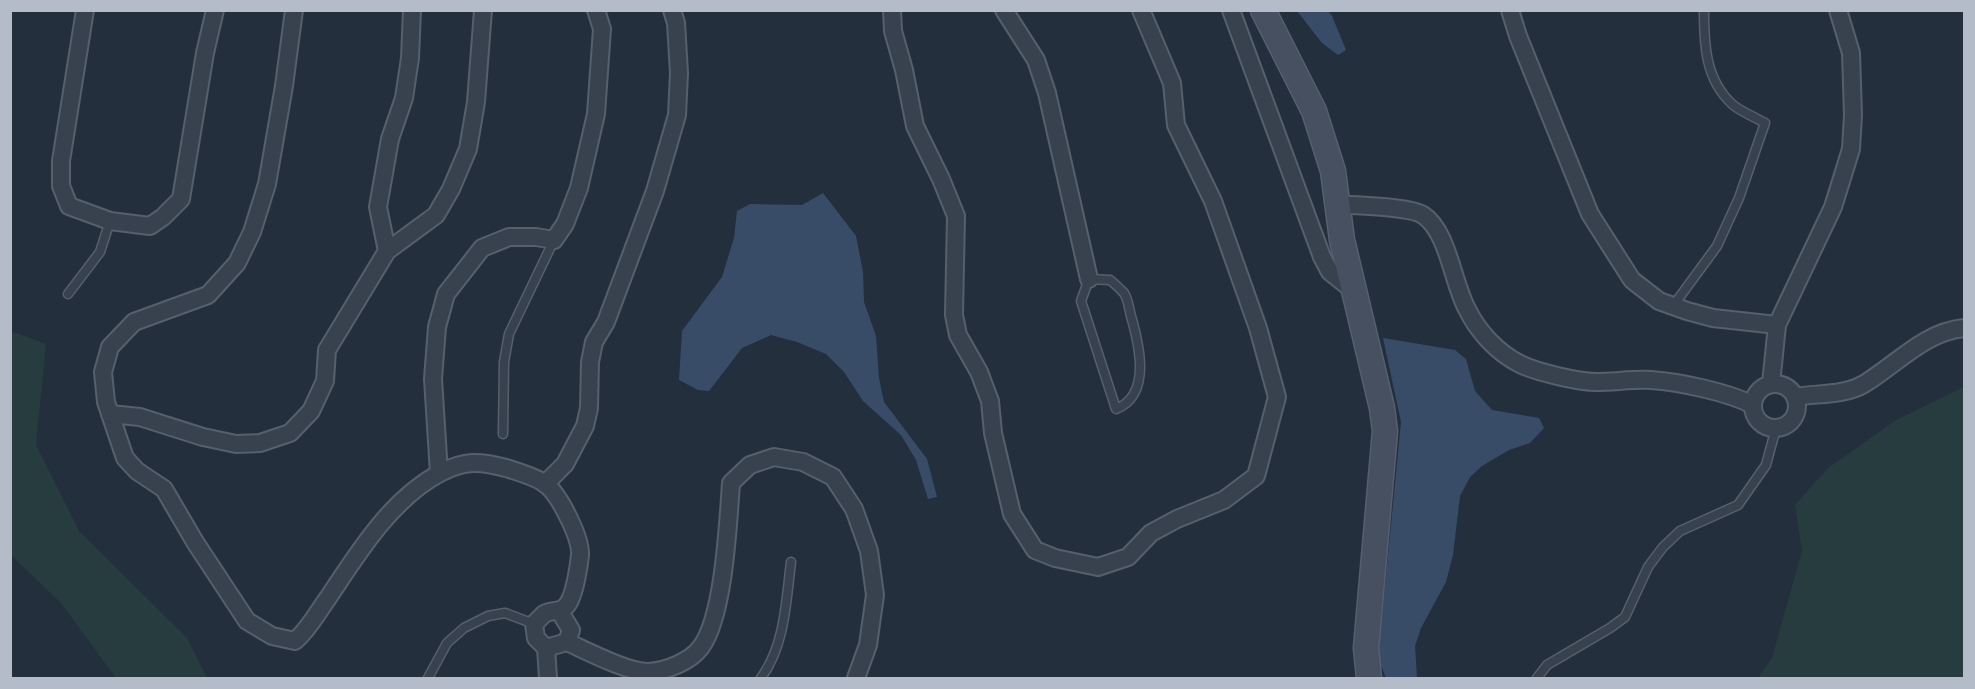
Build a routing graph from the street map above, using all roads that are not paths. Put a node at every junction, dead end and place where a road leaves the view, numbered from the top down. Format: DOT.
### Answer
graph roads {
  1 [pos="85,10"];
  2 [pos="215,10"];
  3 [pos="294,10"];
  4 [pos="412,10"];
  5 [pos="483,10"];
  6 [pos="596,10"];
  7 [pos="672,10"];
  8 [pos="892,10"];
  9 [pos="1004,10"];
  10 [pos="1141,10"];
  11 [pos="1231,10"];
  12 [pos="1263,10"];
  13 [pos="1510,10"];
  14 [pos="1704,10"];
  15 [pos="1838,10"];
  16 [pos="1337,204"];
  17 [pos="110,221"];
  18 [pos="554,240"];
  19 [pos="387,251"];
  20 [pos="1089,279"];
  21 [pos="1354,291"];
  22 [pos="68,294"];
  23 [pos="1673,306"];
  24 [pos="1777,326"];
  25 [pos="1965,328"];
  26 [pos="1771,384"];
  27 [pos="1796,397"];
  28 [pos="1753,405"];
  29 [pos="110,414"];
  30 [pos="1776,428"];
  31 [pos="503,434"];
  32 [pos="439,474"];
  33 [pos="545,484"];
  34 [pos="791,562"];
  35 [pos="560,612"];
  36 [pos="534,624"];
  37 [pos="567,642"];
  38 [pos="546,648"];
  39 [pos="428,678"];
  40 [pos="548,678"];
  41 [pos="760,678"];
  42 [pos="856,678"];
  43 [pos="1370,678"];
  44 [pos="1537,678"];
  1 -- 17 [label="street"];
  2 -- 17 [label="street"];
  3 -- 29 [label="street"];
  4 -- 19 [label="street"];
  5 -- 19 [label="street"];
  6 -- 18 [label="street"];
  7 -- 33 [label="street"];
  8 -- 10 [label="street"];
  9 -- 20 [label="street"];
  11 -- 21 [label="street"];
  12 -- 16 [label="street"];
  13 -- 23 [label="street"];
  14 -- 23 [label="lane"];
  15 -- 24 [label="street"];
  16 -- 21 [label="street"];
  16 -- 28 [label="street"];
  17 -- 22 [label="lane"];
  18 -- 31 [label="lane"];
  18 -- 32 [label="street"];
  19 -- 29 [label="street"];
  20 -- 20 [label="lane"];
  21 -- 43 [label="street"];
  23 -- 24 [label="street"];
  24 -- 26 [label="street"];
  25 -- 27 [label="street"];
  26 -- 27 [label="street"];
  26 -- 28 [label="street"];
  27 -- 30 [label="street"];
  28 -- 30 [label="street"];
  29 -- 32 [label="street"];
  30 -- 44 [label="lane"];
  32 -- 33 [label="street"];
  33 -- 35 [label="street"];
  34 -- 41 [label="lane"];
  35 -- 36 [label="street"];
  35 -- 37 [label="street"];
  36 -- 38 [label="street"];
  36 -- 39 [label="lane"];
  37 -- 38 [label="street"];
  37 -- 42 [label="street"];
  38 -- 40 [label="street"];
}
